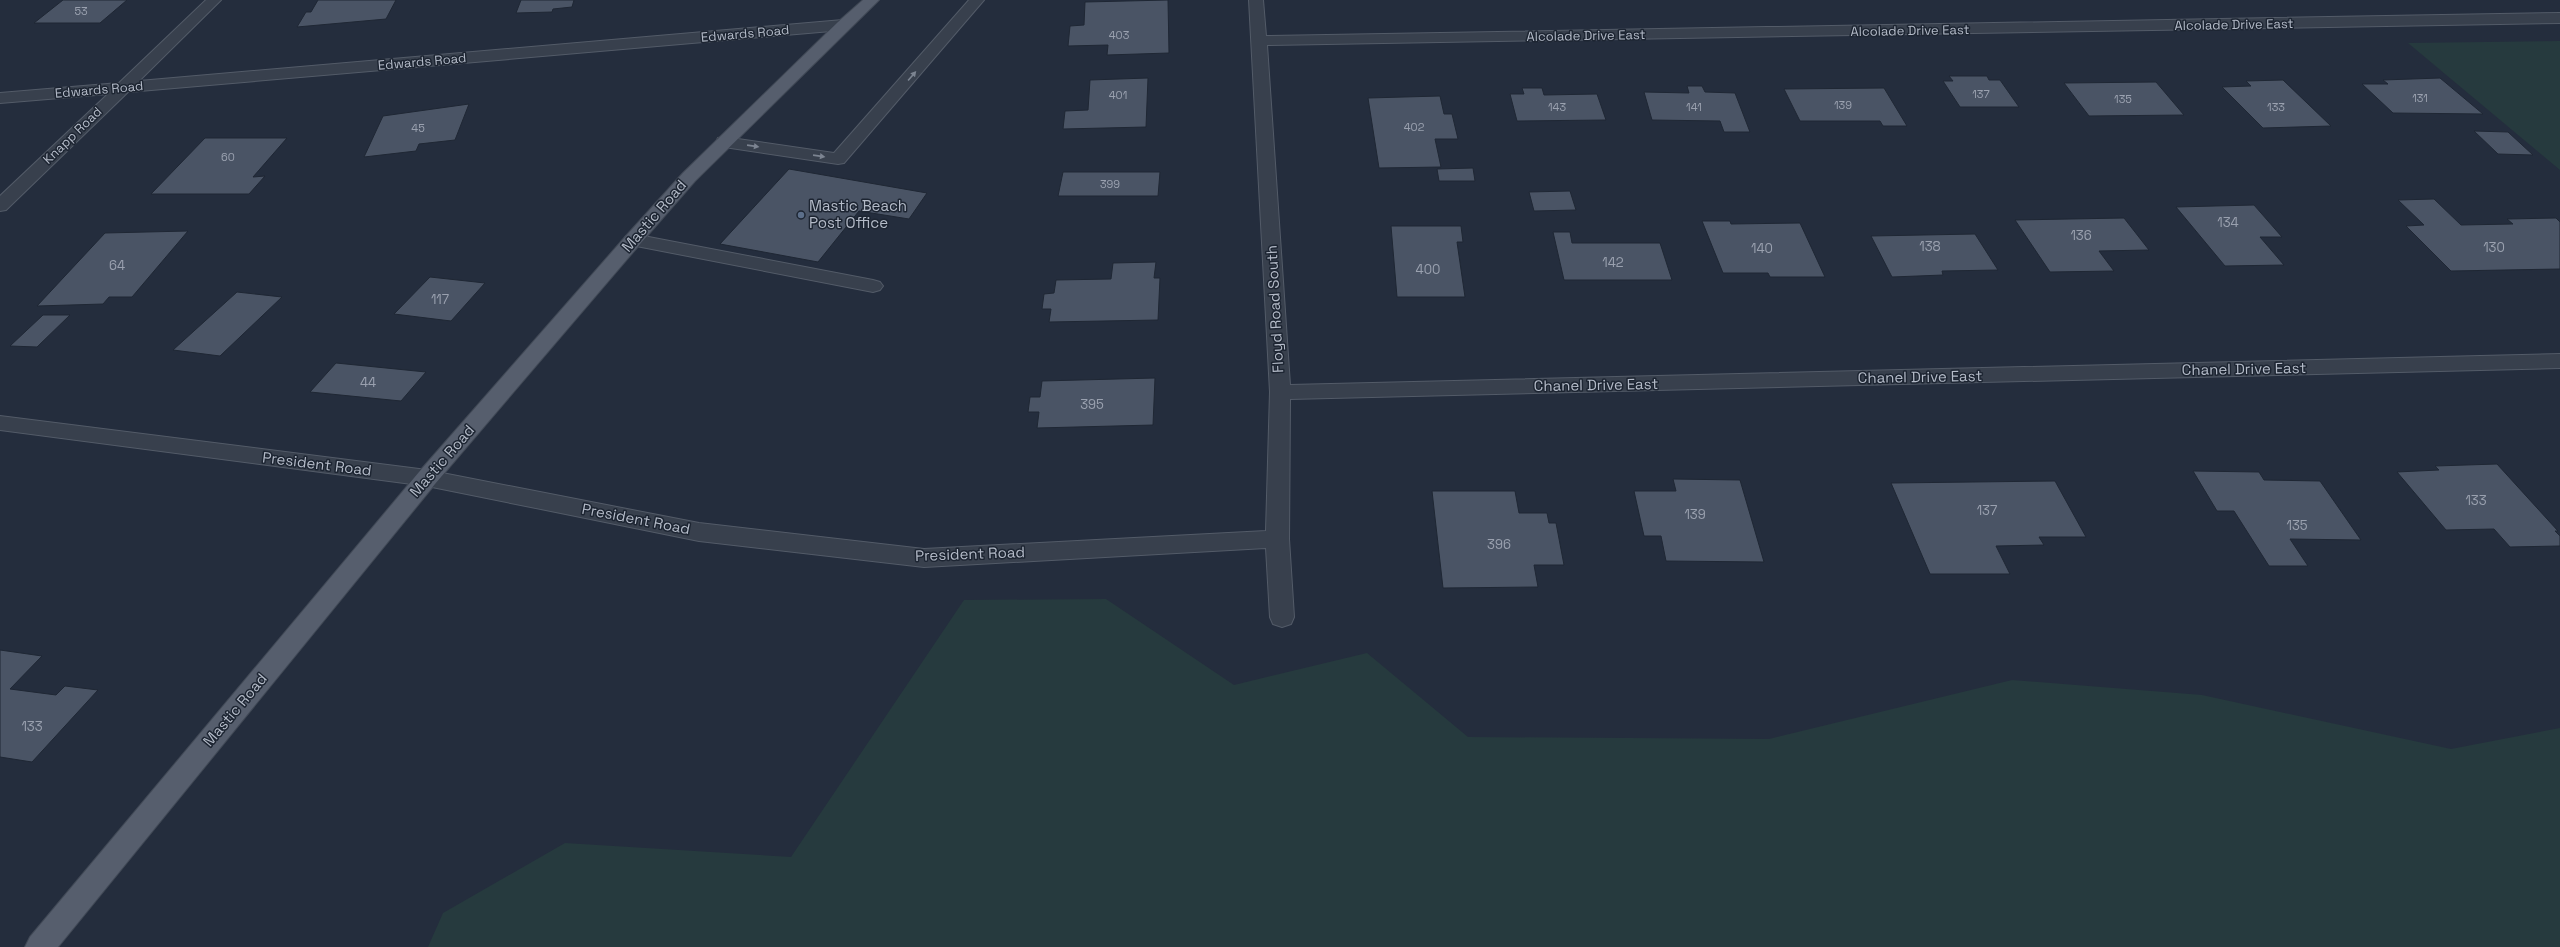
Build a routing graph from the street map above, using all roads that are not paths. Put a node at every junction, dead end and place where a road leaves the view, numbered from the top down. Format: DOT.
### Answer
graph roads {
  1 [pos="214,0"];
  2 [pos="872,0"];
  3 [pos="977,0"];
  4 [pos="1256,0"];
  5 [pos="2560,18"];
  6 [pos="844,25"];
  7 [pos="1259,41"];
  8 [pos="120,88"];
  9 [pos="0,98"];
  10 [pos="724,142"];
  11 [pos="0,206"];
  12 [pos="633,240"];
  13 [pos="873,286"];
  14 [pos="2560,361"];
  15 [pos="1280,392"];
  16 [pos="0,423"];
  17 [pos="427,478"];
  18 [pos="1277,539"];
  19 [pos="1282,617"];
  20 [pos="40,947"];
  1 -- 8 [label="street, Knapp Road"];
  2 -- 6 [label="main road, Mastic Road"];
  10 -- 3 [label="street, one-way"];
  4 -- 7 [label="street, Floyd Road South"];
  5 -- 7 [label="street, Alcolade Drive East"];
  6 -- 8 [label="street, Edwards Road"];
  6 -- 10 [label="main road, Mastic Road"];
  7 -- 15 [label="street, Floyd Road South"];
  8 -- 9 [label="street, Edwards Road"];
  8 -- 11 [label="street, Knapp Road"];
  10 -- 12 [label="main road, Mastic Road"];
  12 -- 13 [label="street"];
  12 -- 17 [label="main road, Mastic Road"];
  14 -- 15 [label="street, Chanel Drive East"];
  15 -- 18 [label="street, Floyd Road South"];
  16 -- 17 [label="street, President Road"];
  17 -- 18 [label="street, President Road"];
  17 -- 20 [label="main road, Mastic Road"];
  18 -- 19 [label="street, Floyd Road South"];
}
